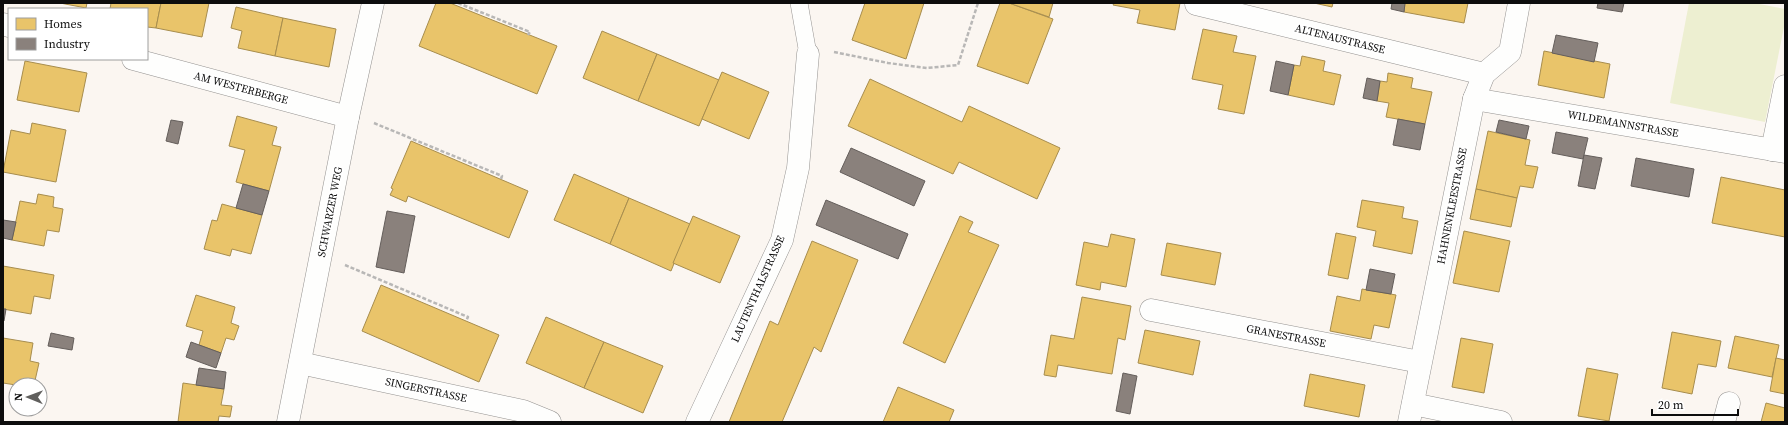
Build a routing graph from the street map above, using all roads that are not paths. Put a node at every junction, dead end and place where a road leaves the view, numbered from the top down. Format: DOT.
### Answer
graph roads {
  1 [pos="373,3"];
  2 [pos="798,3"];
  3 [pos="1519,3"];
  4 [pos="1196,4"];
  5 [pos="808,54"];
  6 [pos="137,60"];
  7 [pos="1484,74"];
  8 [pos="1785,86"];
  9 [pos="1474,99"];
  10 [pos="349,115"];
  11 [pos="1779,151"];
  12 [pos="1152,310"];
  13 [pos="300,362"];
  14 [pos="1420,362"];
  15 [pos="1411,413"];
  16 [pos="288,422"];
  17 [pos="550,422"];
  18 [pos="697,422"];
  19 [pos="1501,422"];
  1 -- 10 [label="street, SCHWARZER WEG"];
  2 -- 5 [label="lane"];
  3 -- 7 [label="street, HAHNENKLEESTRASSE"];
  4 -- 7 [label="street, ALTENAUSTRASSE"];
  5 -- 18 [label="street, LAUTENTHALSTRASSE"];
  6 -- 10 [label="street, AM WESTERBERGE"];
  7 -- 9 [label="street, HAHNENKLEESTRASSE"];
  8 -- 11 [label="street, WILDEMANNSTRASSE"];
  9 -- 11 [label="street, WILDEMANNSTRASSE"];
  9 -- 14 [label="street, HAHNENKLEESTRASSE"];
  10 -- 13 [label="street, SCHWARZER WEG"];
  12 -- 14 [label="street, GRANESTRASSE"];
  13 -- 16 [label="street, SCHWARZER WEG"];
  13 -- 17 [label="street, SINGERSTRASSE"];
  14 -- 15 [label="street, HAHNENKLEESTRASSE"];
  15 -- 19 [label="street"];
}
